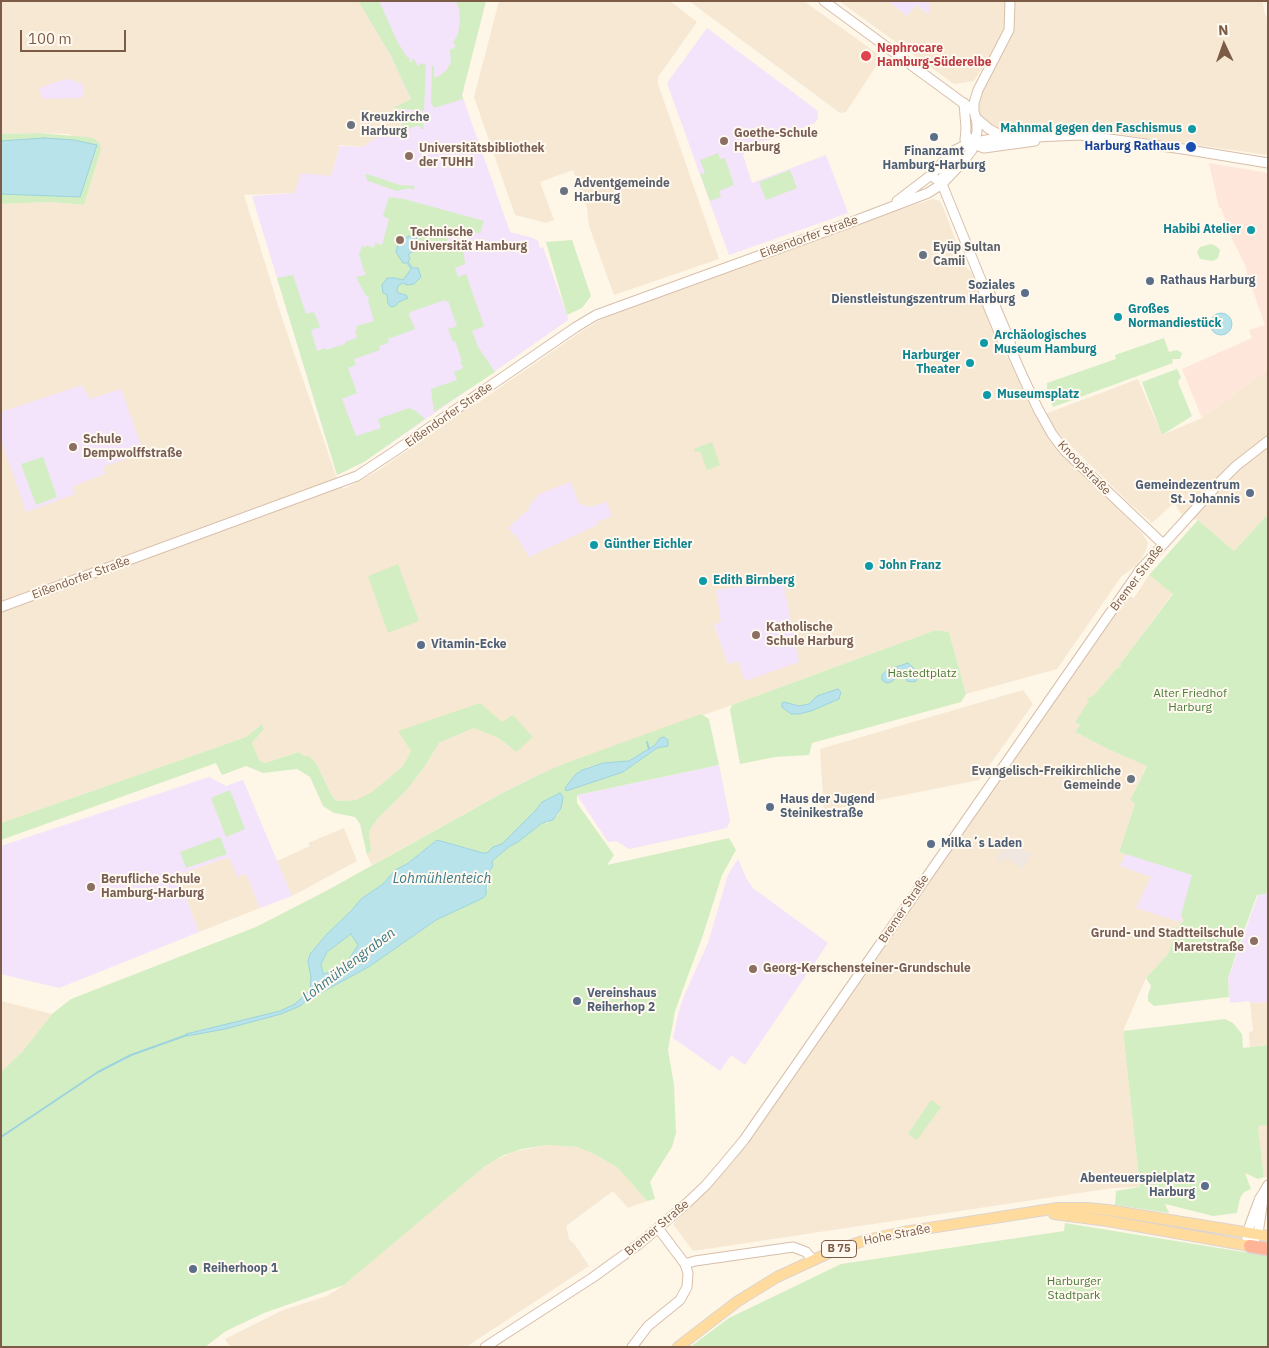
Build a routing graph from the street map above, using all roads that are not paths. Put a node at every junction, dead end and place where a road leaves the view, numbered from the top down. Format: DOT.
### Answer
graph roads {
  1 [pos="824,1"];
  2 [pos="1010,1"];
  3 [pos="978,90"];
  4 [pos="964,103"];
  5 [pos="975,115"];
  6 [pos="1049,136"];
  7 [pos="1006,138"];
  8 [pos="969,141"];
  9 [pos="991,148"];
  10 [pos="962,163"];
  11 [pos="1268,164"];
  12 [pos="930,175"];
  13 [pos="942,184"];
  14 [pos="888,207"];
  15 [pos="1268,441"];
  16 [pos="1163,544"];
  17 [pos="1,607"];
  18 [pos="1266,1188"];
  19 [pos="1262,1206"];
  20 [pos="1025,1214"];
  21 [pos="1268,1221"];
  22 [pos="658,1228"];
  23 [pos="1258,1234"];
  24 [pos="1250,1246"];
  25 [pos="1268,1249"];
  26 [pos="813,1260"];
  27 [pos="685,1264"];
  28 [pos="501,1336"];
  29 [pos="486,1347"];
  30 [pos="494,1347"];
  31 [pos="632,1347"];
  32 [pos="678,1347"];
  1 -- 4 [label="main road"];
  2 -- 3 [label="main road"];
  3 -- 4 [label="main road"];
  3 -- 5 [label="main road"];
  4 -- 5 [label="main road"];
  4 -- 8 [label="main road"];
  5 -- 7 [label="main road"];
  5 -- 8 [label="main road"];
  6 -- 7 [label="main road"];
  6 -- 9 [label="main road"];
  6 -- 11 [label="main road"];
  7 -- 8 [label="main road"];
  8 -- 9 [label="main road"];
  8 -- 10 [label="main road"];
  8 -- 12 [label="main road, Eißendorfer Straße"];
  8 -- 13 [label="main road"];
  9 -- 10 [label="main road"];
  10 -- 13 [label="main road, Eißendorfer Straße"];
  12 -- 13 [label="main road"];
  12 -- 14 [label="main road, Eißendorfer Straße"];
  13 -- 14 [label="main road, Eißendorfer Straße"];
  13 -- 16 [label="main road, Knoopstraße"];
  14 -- 17 [label="main road, Eißendorfer Straße"];
  15 -- 16 [label="main road, Bremer Straße"];
  16 -- 22 [label="main road, Bremer Straße"];
  18 -- 19 [label="main road"];
  18 -- 23 [label="main road"];
  19 -- 21 [label="main road"];
  19 -- 23 [label="main road"];
  20 -- 23 [label="main road, Hohe Straße / B 75"];
  20 -- 24 [label="main road, Hohe Straße / B 75"];
  20 -- 26 [label="main road, Hohe Straße / B 75"];
  22 -- 27 [label="main road"];
  22 -- 28 [label="main road, Bremer Straße"];
  23 -- 24 [label="main road"];
  24 -- 25 [label="highway, B 75"];
  26 -- 27 [label="main road"];
  26 -- 32 [label="main road, Hohe Straße / B 75"];
  27 -- 31 [label="main road"];
  28 -- 29 [label="main road, Bremer Straße"];
  28 -- 30 [label="main road, Bremer Straße"];
}
